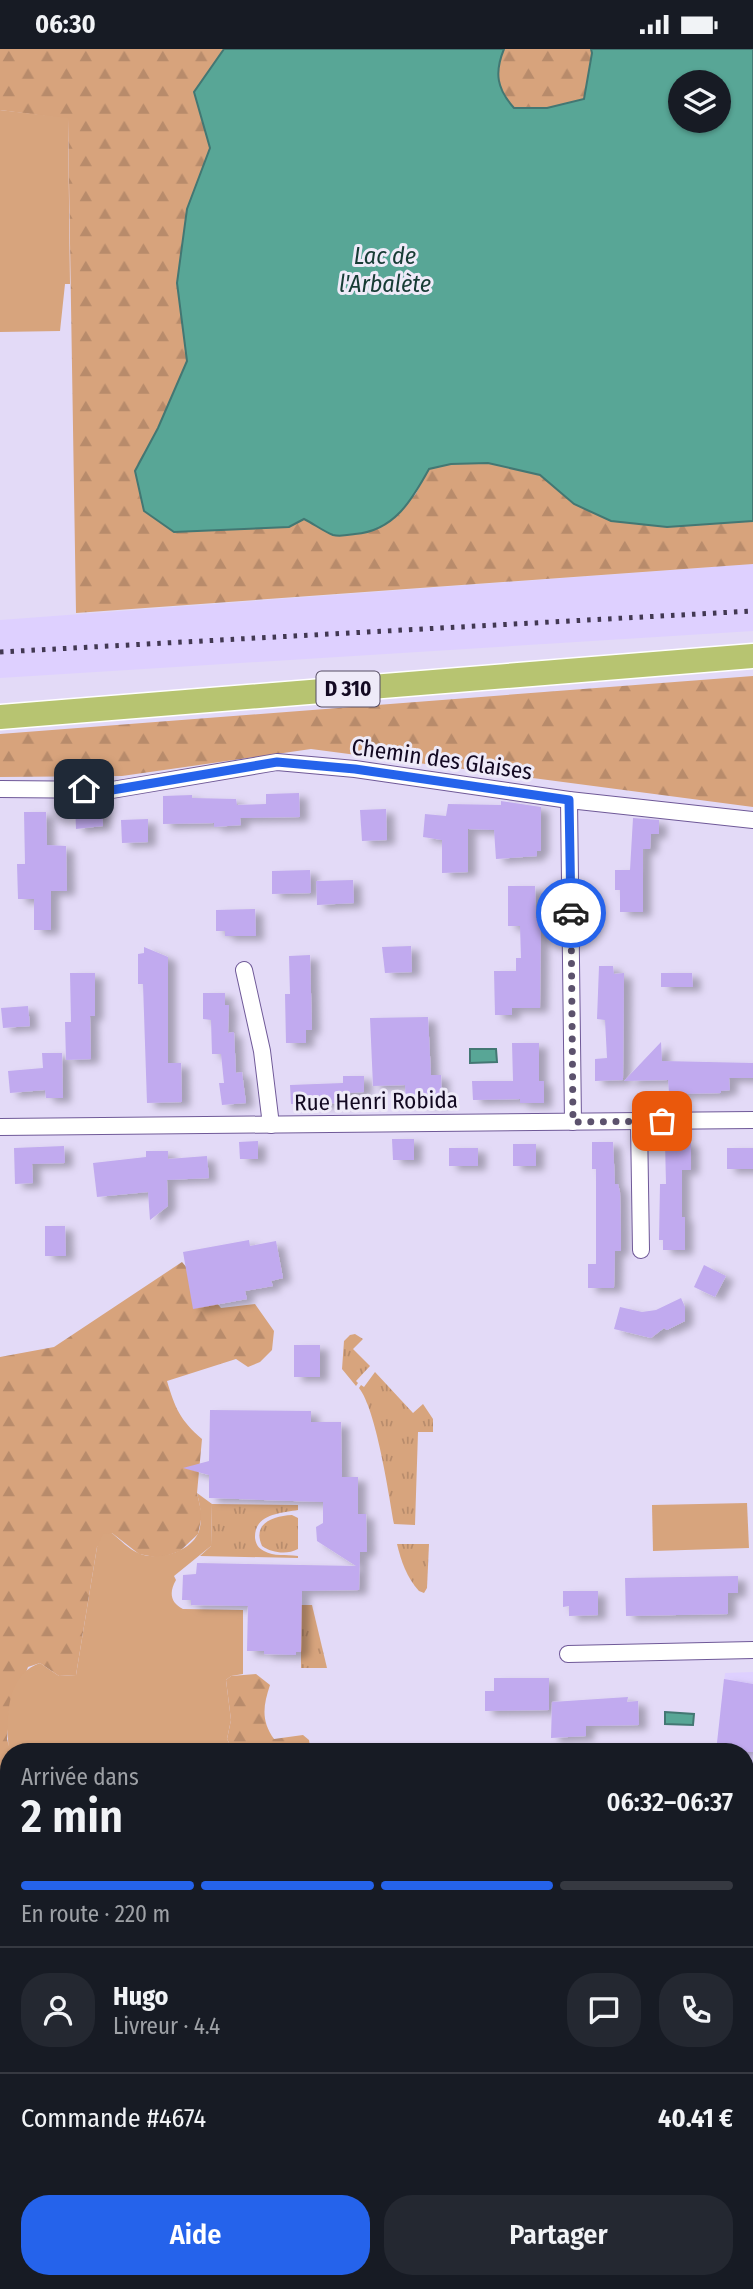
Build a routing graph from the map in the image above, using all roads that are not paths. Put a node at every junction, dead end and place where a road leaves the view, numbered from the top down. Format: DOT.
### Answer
graph roads {
  1 [pos="753,656"];
  2 [pos="696,659"];
  3 [pos="753,662"];
  4 [pos="0,717"];
  5 [pos="0,789"];
  6 [pos="569,800"];
  7 [pos="753,820"];
  8 [pos="244,970"];
  9 [pos="753,1120"];
  10 [pos="573,1122"];
  11 [pos="639,1122"];
  12 [pos="271,1125"];
  13 [pos="0,1127"];
  14 [pos="641,1250"];
  15 [pos="753,1650"];
  16 [pos="568,1654"];
  1 -- 2 [label="main road, D 310"];
  2 -- 3 [label="main road"];
  2 -- 4 [label="main road, D 310"];
  5 -- 6 [label="street, Chemin des Glaises"];
  6 -- 7 [label="street, Chemin des Glaises"];
  6 -- 10 [label="street"];
  8 -- 12 [label="street"];
  9 -- 11 [label="street, Rue Henri Robida"];
  10 -- 11 [label="street, Rue Henri Robida"];
  10 -- 12 [label="street, Rue Henri Robida"];
  11 -- 14 [label="street"];
  12 -- 13 [label="street, Rue Henri Robida"];
  15 -- 16 [label="street"];
}
